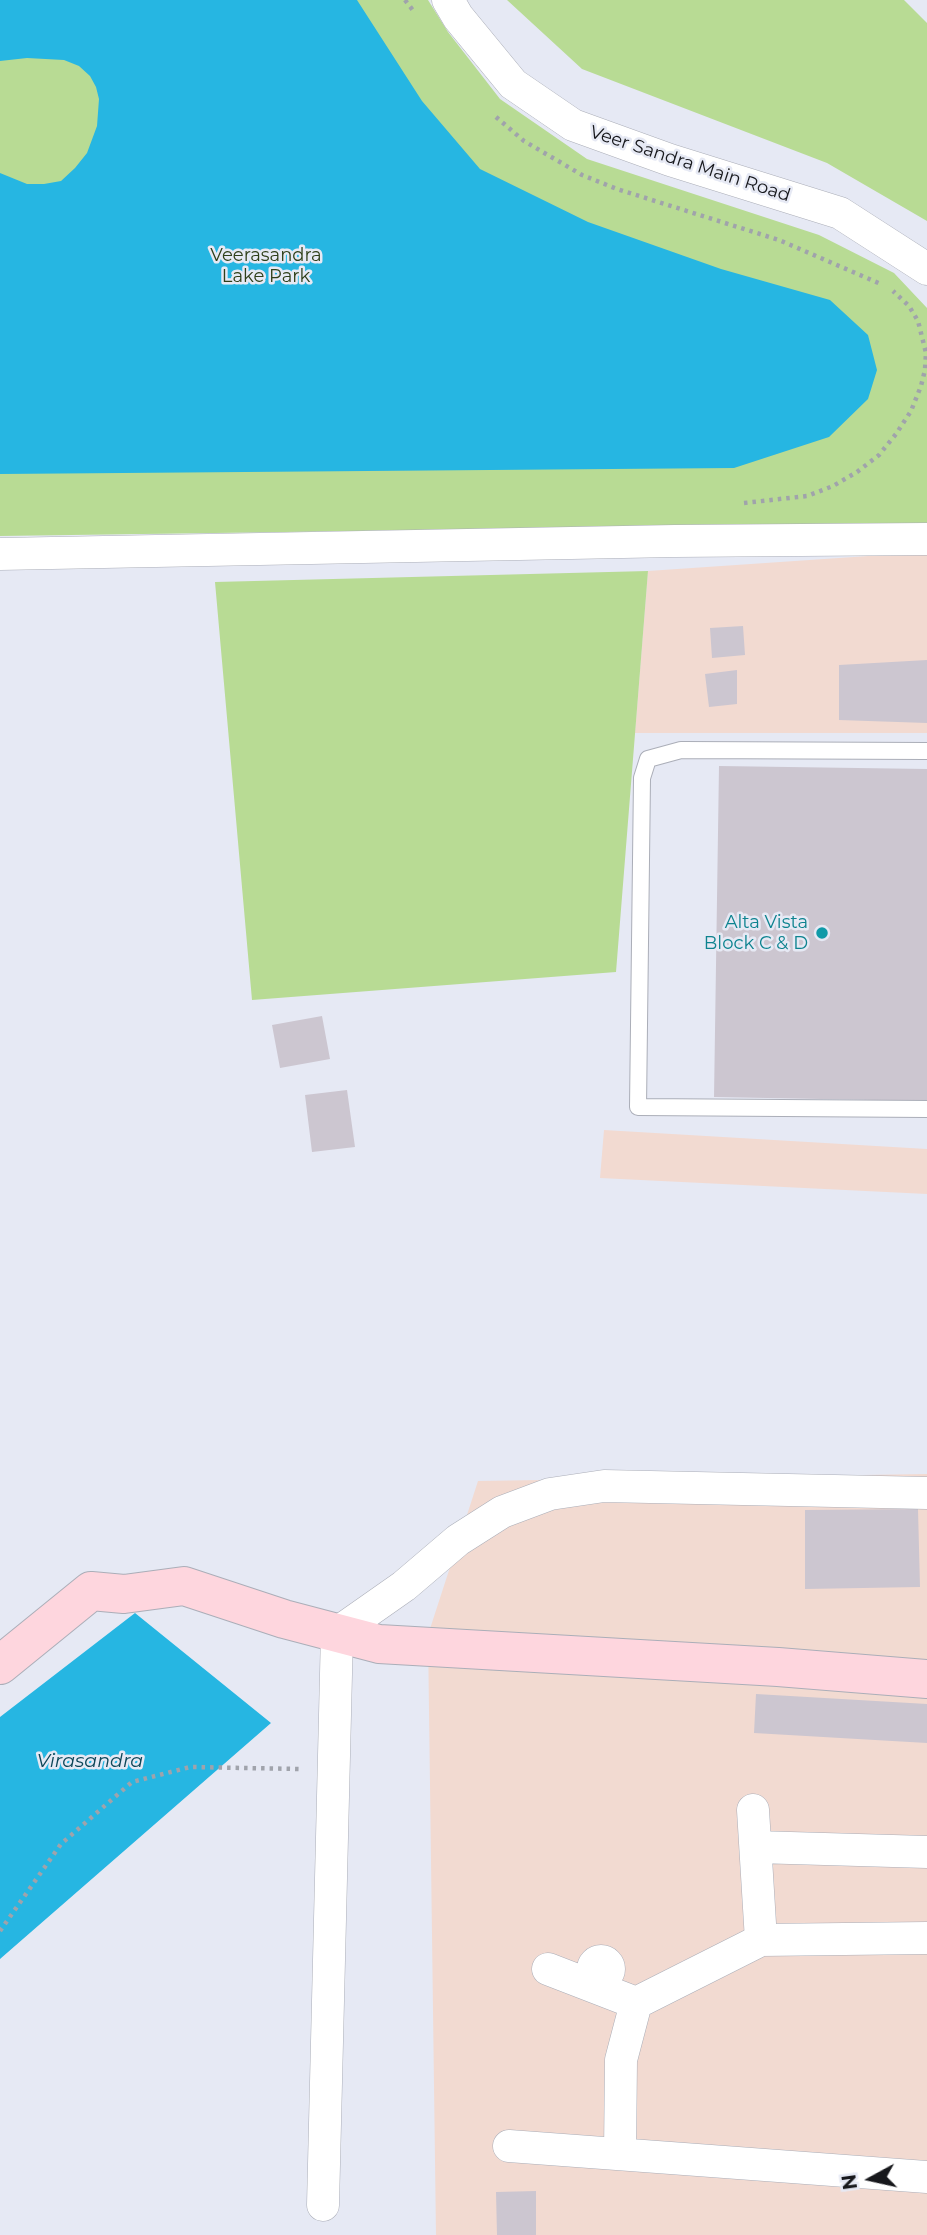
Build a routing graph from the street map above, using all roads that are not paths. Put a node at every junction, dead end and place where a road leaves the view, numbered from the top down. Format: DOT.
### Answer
graph roads {
  1 [pos="448,0"];
  2 [pos="927,269"];
  3 [pos="927,539"];
  4 [pos="0,554"];
  5 [pos="927,751"];
  6 [pos="927,1109"];
  7 [pos="927,1493"];
  8 [pos="337,1633"];
  9 [pos="0,1665"];
  10 [pos="927,1679"];
  11 [pos="753,1810"];
  12 [pos="756,1847"];
  13 [pos="927,1852"];
  14 [pos="927,1938"];
  15 [pos="761,1940"];
  16 [pos="548,1969"];
  17 [pos="636,2003"];
  18 [pos="509,2146"];
  19 [pos="620,2154"];
  20 [pos="927,2177"];
  21 [pos="323,2205"];
  1 -- 2 [label="street, Veer Sandra Main Road"];
  3 -- 4 [label="street"];
  5 -- 6 [label="lane"];
  7 -- 8 [label="street"];
  8 -- 9 [label="street"];
  8 -- 10 [label="street"];
  8 -- 21 [label="street"];
  11 -- 12 [label="street"];
  12 -- 13 [label="street"];
  12 -- 15 [label="street"];
  14 -- 15 [label="street"];
  15 -- 17 [label="street"];
  16 -- 17 [label="street"];
  17 -- 19 [label="street"];
  18 -- 19 [label="street"];
  19 -- 20 [label="street"];
}
